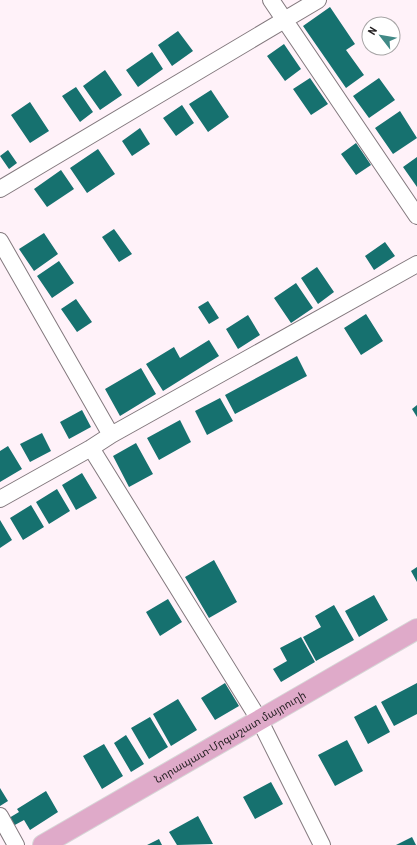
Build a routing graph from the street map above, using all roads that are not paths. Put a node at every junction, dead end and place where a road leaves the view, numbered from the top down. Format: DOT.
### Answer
graph roads {
  1 [pos="270,0"];
  2 [pos="318,0"];
  3 [pos="284,21"];
  4 [pos="0,189"];
  5 [pos="417,216"];
  6 [pos="0,241"];
  7 [pos="417,264"];
  8 [pos="111,435"];
  9 [pos="91,448"];
  10 [pos="0,499"];
  11 [pos="417,629"];
  12 [pos="260,720"];
  13 [pos="0,816"];
  14 [pos="16,845"];
  15 [pos="43,845"];
  16 [pos="322,845"];
  1 -- 3 [label="street"];
  2 -- 3 [label="street"];
  3 -- 4 [label="street"];
  3 -- 5 [label="street"];
  6 -- 8 [label="street"];
  7 -- 8 [label="street"];
  8 -- 9 [label="street"];
  9 -- 10 [label="street"];
  9 -- 12 [label="street"];
  11 -- 12 [label="main road, Նորապատ-Մրգաշատ մայրուղի"];
  12 -- 15 [label="main road, Նորապատ-Մրգաշատ մայրուղի"];
  12 -- 16 [label="street"];
  13 -- 14 [label="street"];
}
